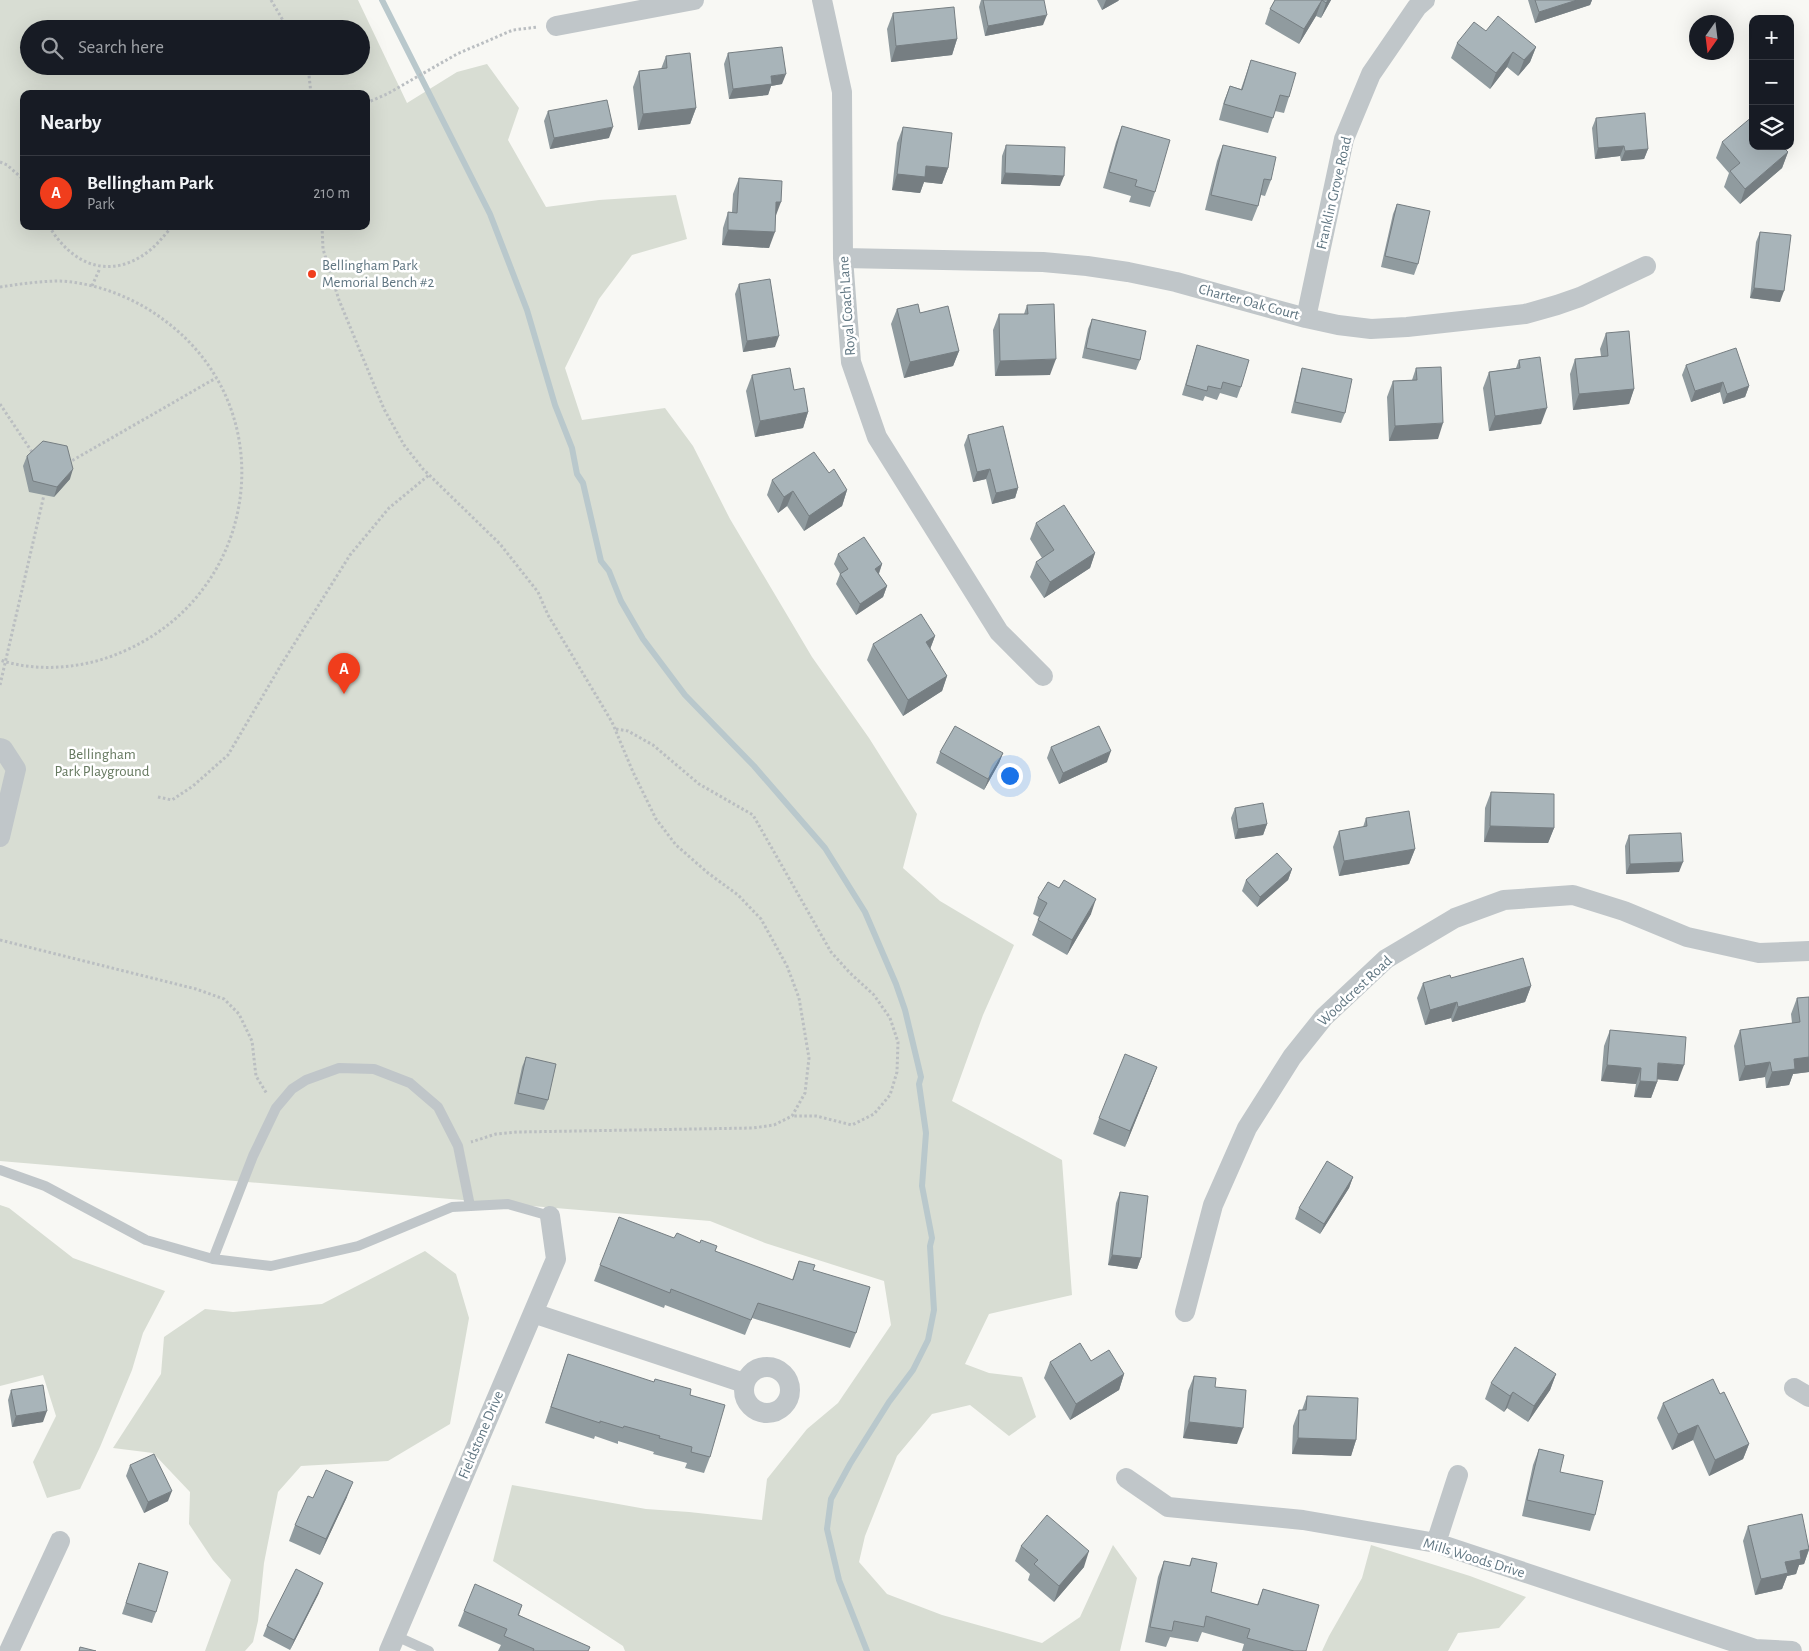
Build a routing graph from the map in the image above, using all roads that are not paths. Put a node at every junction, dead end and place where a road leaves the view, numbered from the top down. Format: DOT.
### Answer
graph roads {
  1 [pos="694,0"];
  2 [pos="822,0"];
  3 [pos="1425,0"];
  4 [pos="556,26"];
  5 [pos="843,258"];
  6 [pos="1646,266"];
  7 [pos="1306,318"];
  8 [pos="1042,676"];
  9 [pos="0,748"];
  10 [pos="0,837"];
  11 [pos="1809,951"];
  12 [pos="0,1170"];
  13 [pos="470,1206"];
  14 [pos="550,1216"];
  15 [pos="213,1259"];
  16 [pos="1185,1312"];
  17 [pos="533,1314"];
  18 [pos="744,1384"];
  19 [pos="1458,1475"];
  20 [pos="1126,1478"];
  21 [pos="60,1541"];
  22 [pos="1436,1543"];
  23 [pos="392,1643"];
  24 [pos="1809,1649"];
  25 [pos="9,1651"];
  26 [pos="429,1651"];
  27 [pos="1792,1651"];
  28 [pos="1797,1651"];
  1 -- 4 [label="street"];
  2 -- 5 [label="street, Royal Coach Lane"];
  3 -- 7 [label="street, Franklin Grove Road"];
  5 -- 7 [label="street, Charter Oak Court"];
  5 -- 8 [label="street, Royal Coach Lane"];
  6 -- 7 [label="street, Charter Oak Court"];
  9 -- 10 [label="street"];
  11 -- 16 [label="street, Woodcrest Road"];
  12 -- 15 [label="lane"];
  13 -- 14 [label="lane"];
  13 -- 15 [label="lane"];
  13 -- 15 [label="lane"];
  14 -- 17 [label="street, Fieldstone Drive"];
  17 -- 18 [label="street"];
  17 -- 23 [label="street, Fieldstone Drive"];
  19 -- 22 [label="street"];
  20 -- 22 [label="street, Mills Woods Drive"];
  21 -- 25 [label="street"];
  22 -- 27 [label="street, Mills Woods Drive"];
  23 -- 26 [label="lane"];
  24 -- 28 [label="street"];
}
